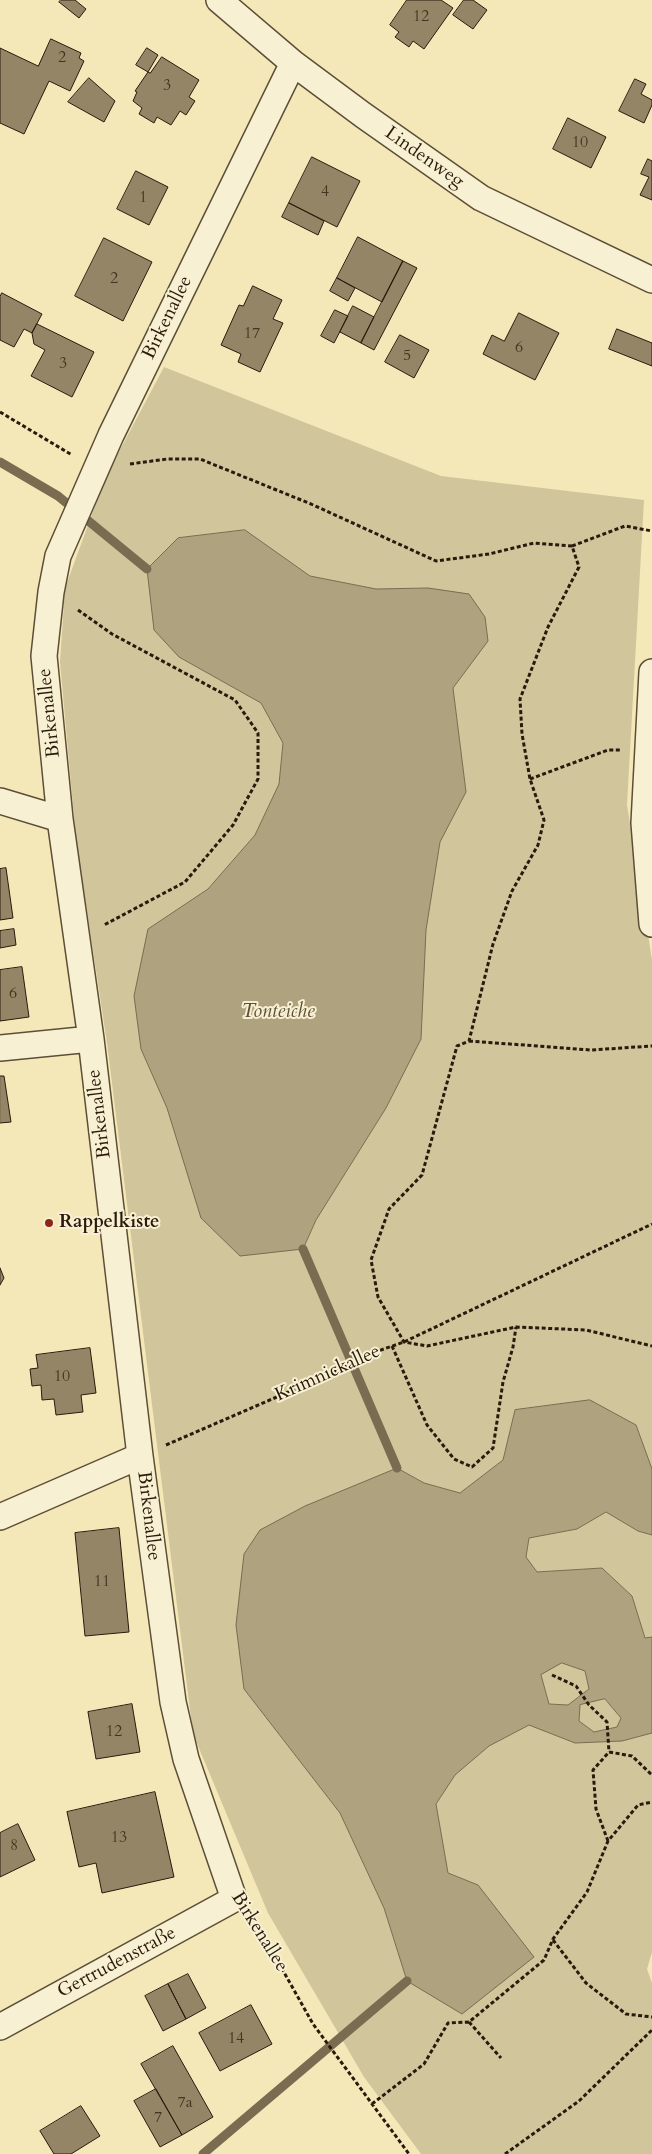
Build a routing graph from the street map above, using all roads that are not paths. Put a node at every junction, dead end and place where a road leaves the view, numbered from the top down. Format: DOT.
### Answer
graph roads {
  1 [pos="219,0"];
  2 [pos="293,63"];
  3 [pos="652,280"];
  4 [pos="652,672"];
  5 [pos="0,801"];
  6 [pos="60,819"];
  7 [pos="652,924"];
  8 [pos="91,1039"];
  9 [pos="0,1048"];
  10 [pos="140,1456"];
  11 [pos="0,1517"];
  12 [pos="234,1900"];
  13 [pos="0,2027"];
  1 -- 2 [label="street, Lindenweg"];
  2 -- 3 [label="street, Lindenweg"];
  2 -- 6 [label="street, Birkenallee"];
  4 -- 7 [label="street"];
  5 -- 6 [label="street"];
  6 -- 8 [label="street, Birkenallee"];
  8 -- 9 [label="street"];
  8 -- 10 [label="street, Birkenallee"];
  10 -- 11 [label="street"];
  10 -- 12 [label="street, Birkenallee"];
  12 -- 13 [label="street, Gertrudenstraße"];
}
